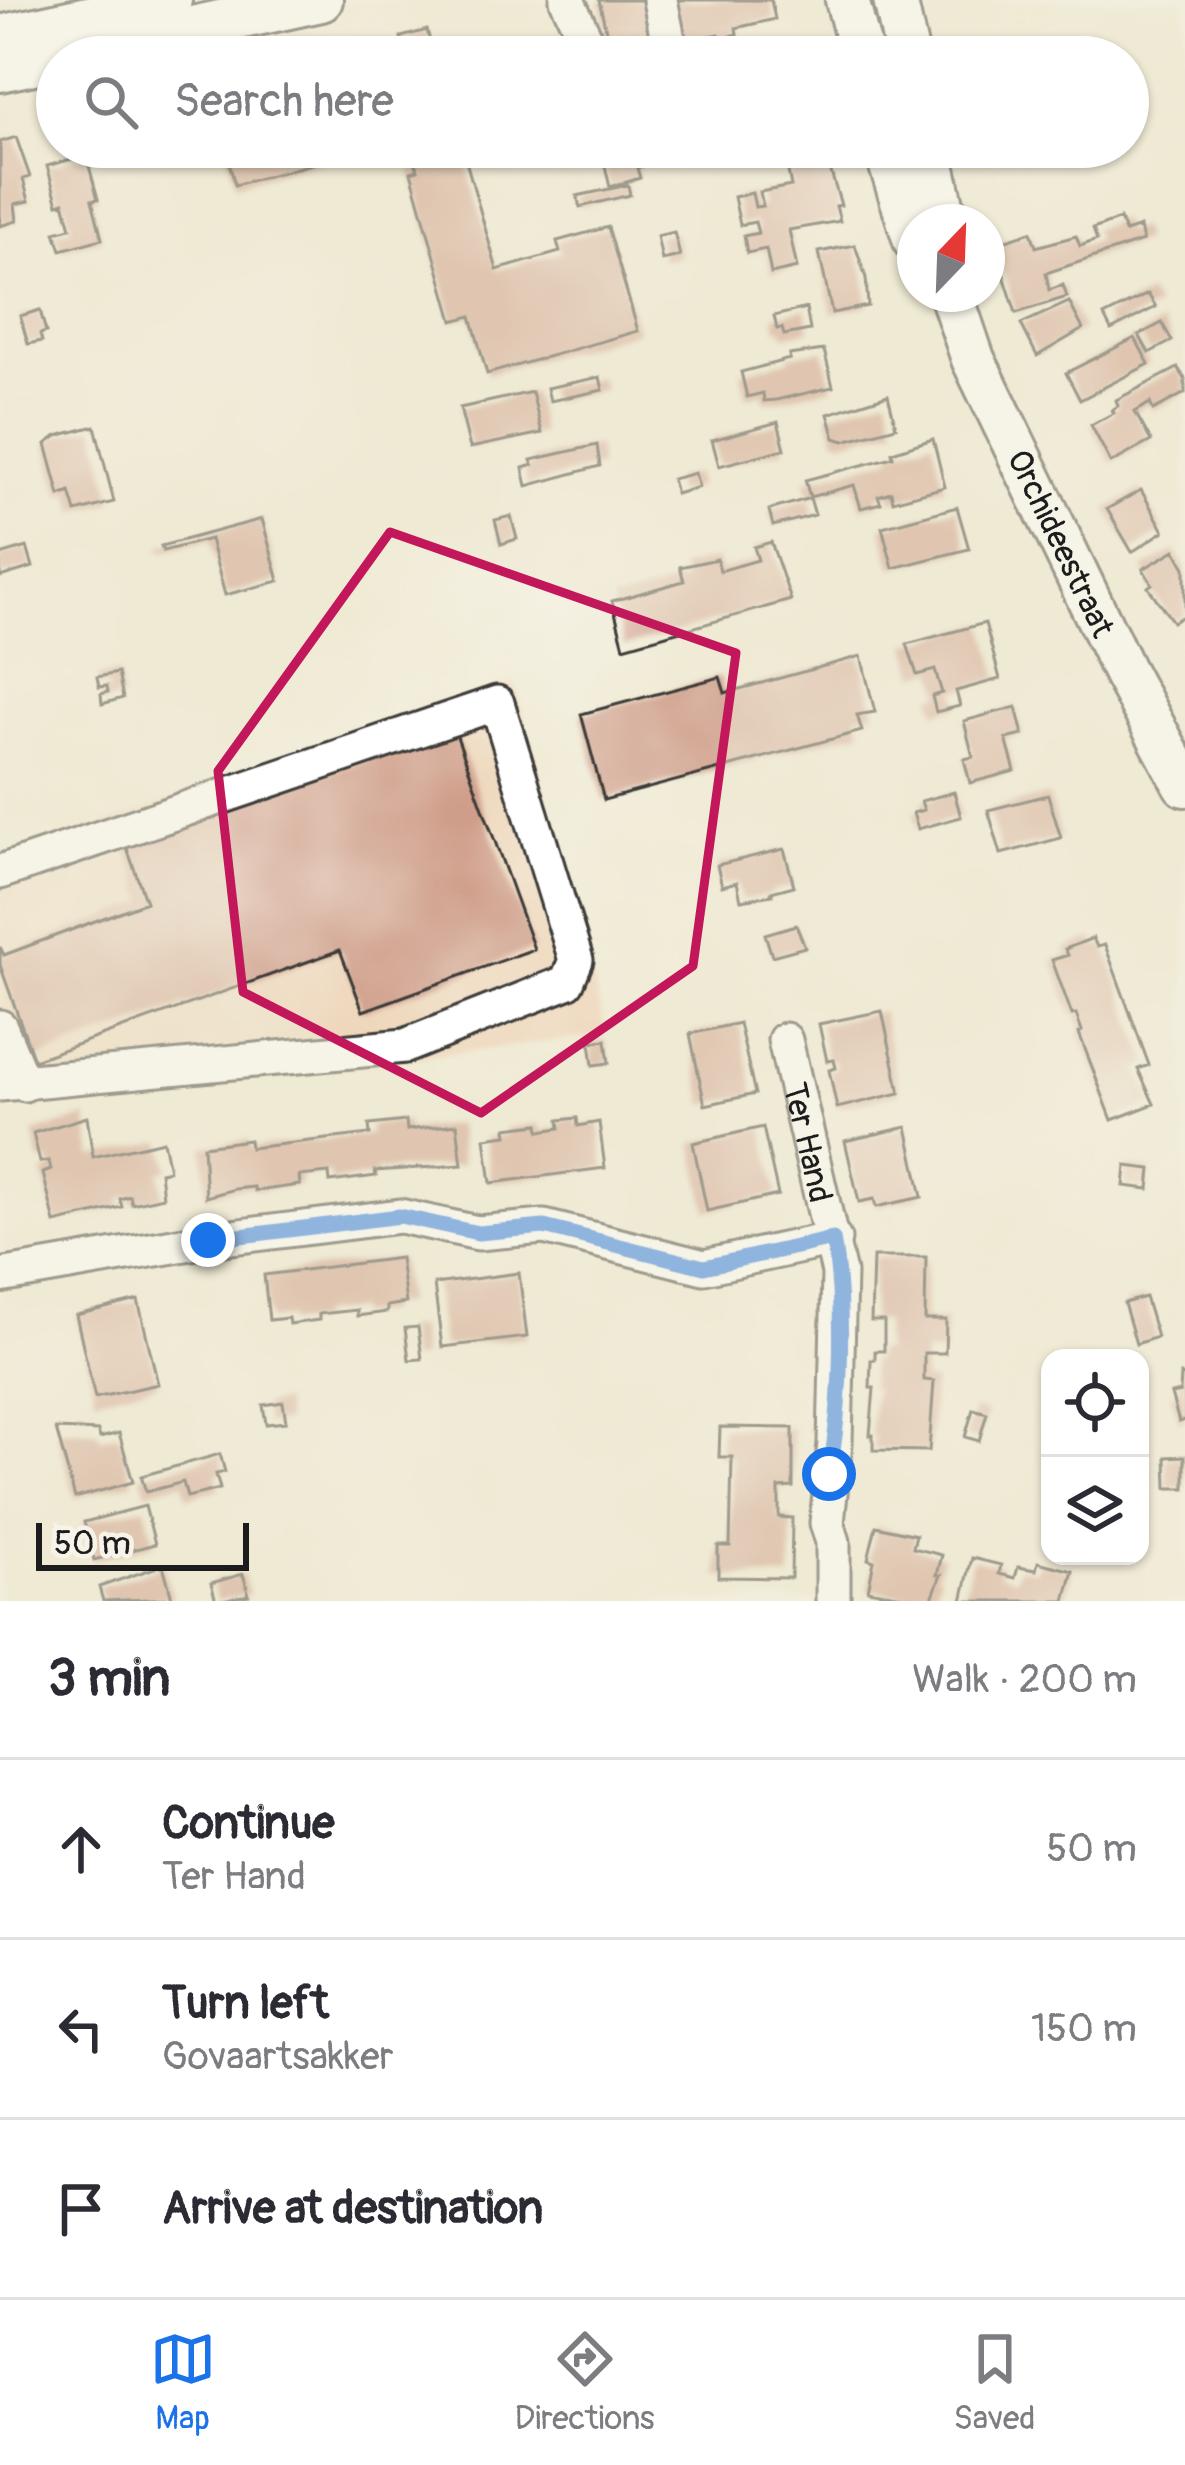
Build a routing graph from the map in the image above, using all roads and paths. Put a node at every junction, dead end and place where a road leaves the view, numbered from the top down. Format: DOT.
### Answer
graph roads {
  1 [pos="170,0"];
  2 [pos="321,0"];
  3 [pos="567,0"];
  4 [pos="660,0"];
  5 [pos="847,0"];
  6 [pos="895,0"];
  7 [pos="156,36"];
  8 [pos="584,36"];
  9 [pos="667,36"];
  10 [pos="856,36"];
  11 [pos="903,36"];
  12 [pos="0,37"];
  13 [pos="36,62"];
  14 [pos="0,70"];
  15 [pos="892,168"];
  16 [pos="934,168"];
  17 [pos="903,204"];
  18 [pos="942,204"];
  19 [pos="957,312"];
  20 [pos="1185,785"];
  21 [pos="0,872"];
  22 [pos="0,1027"];
  23 [pos="785,1040"];
  24 [pos="12,1084"];
  25 [pos="833,1239"];
  26 [pos="0,1276"];
  27 [pos="833,1601"];
  1 -- 12 [label="main road"];
  2 -- 7 [label="main road"];
  3 -- 8 [label="street"];
  4 -- 9 [label="street"];
  5 -- 10 [label="main road"];
  6 -- 11 [label="main road"];
  13 -- 14 [label="main road"];
  15 -- 17 [label="main road"];
  16 -- 18 [label="main road"];
  19 -- 20 [label="main road, Orchideestraat"];
  21 -- 24 [label="street"];
  22 -- 24 [label="street"];
  23 -- 25 [label="street, Ter Hand"];
  25 -- 26 [label="street"];
  25 -- 27 [label="street, Ter Hand"];
}
